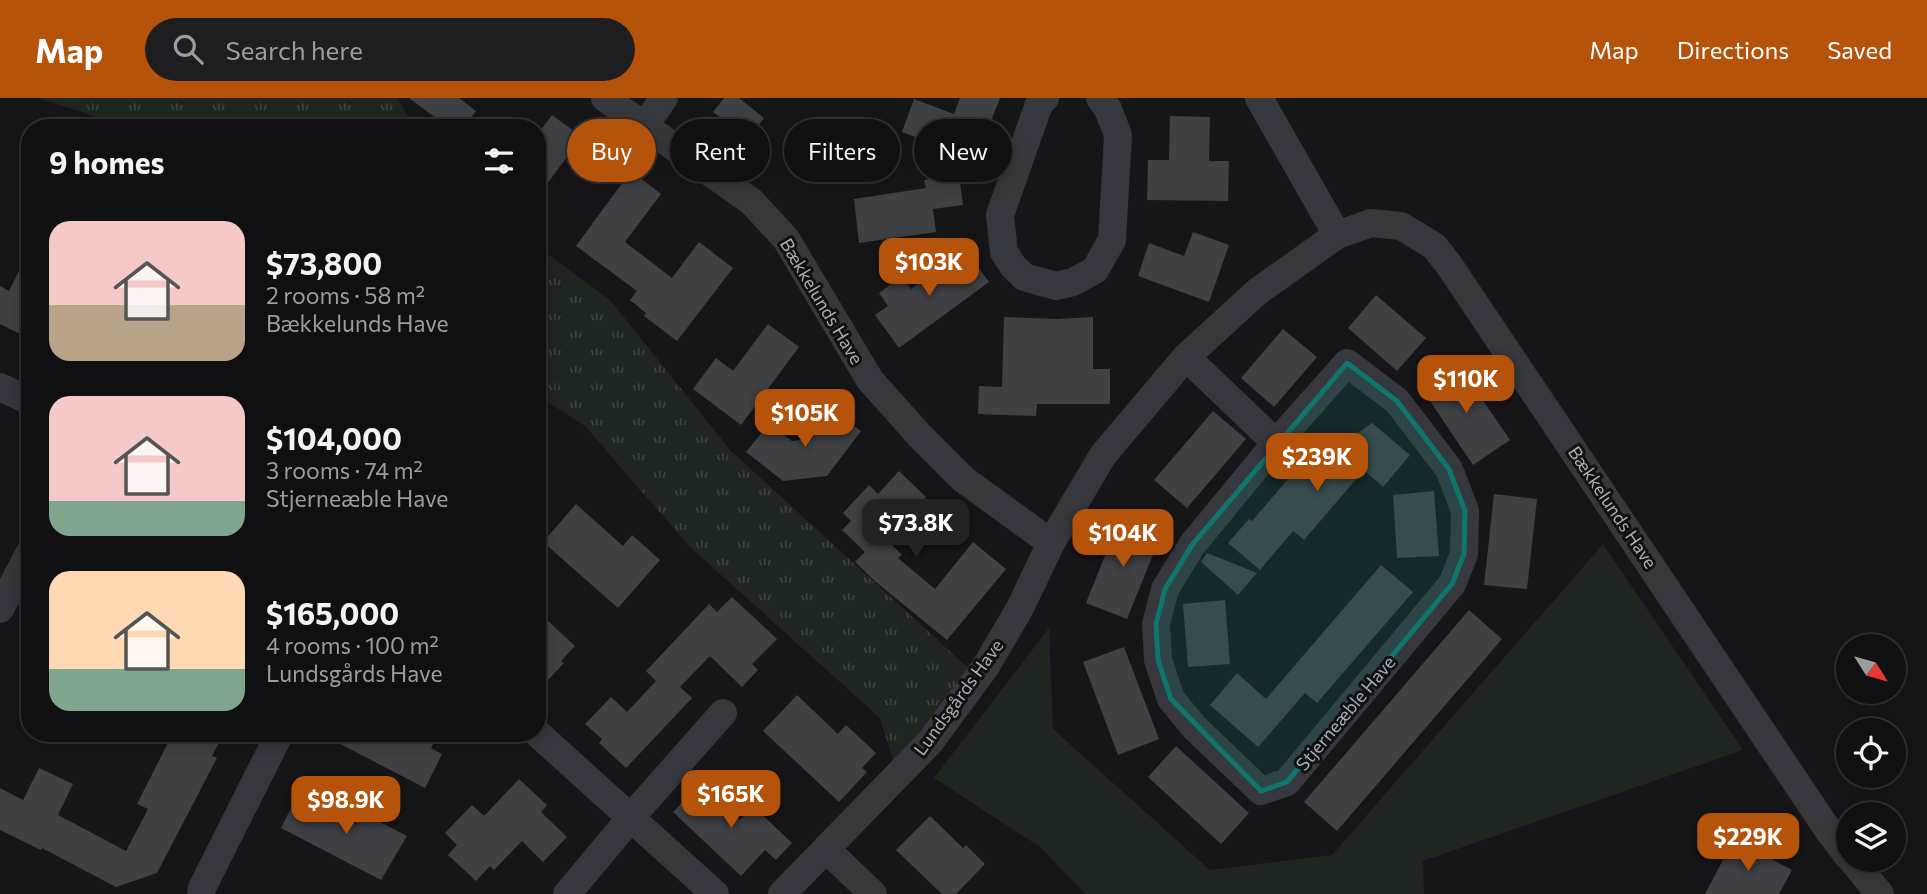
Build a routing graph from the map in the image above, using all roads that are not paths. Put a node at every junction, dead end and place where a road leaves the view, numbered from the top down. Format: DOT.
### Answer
graph roads {
  1 [pos="606,98"];
  2 [pos="664,98"];
  3 [pos="1045,98"];
  4 [pos="1259,98"];
  5 [pos="1112,102"];
  6 [pos="636,119"];
  7 [pos="649,119"];
  8 [pos="656,133"];
  9 [pos="1337,235"];
  10 [pos="1186,357"];
  11 [pos="0,387"];
  12 [pos="21,397"];
  13 [pos="1276,443"];
  14 [pos="1051,543"];
  15 [pos="21,569"];
  16 [pos="0,609"];
  17 [pos="723,713"];
  18 [pos="546,741"];
  19 [pos="275,742"];
  20 [pos="630,818"];
  21 [pos="1836,841"];
  22 [pos="826,849"];
  23 [pos="1861,872"];
  24 [pos="201,894"];
  25 [pos="567,894"];
  26 [pos="715,894"];
  27 [pos="782,894"];
  28 [pos="873,894"];
  29 [pos="1880,894"];
  1 -- 6 [label="street, Bækkelunds Have"];
  2 -- 7 [label="street"];
  3 -- 5 [label="street"];
  4 -- 9 [label="street"];
  8 -- 14 [label="street, Bækkelunds Have"];
  9 -- 10 [label="street, Bækkelunds Have"];
  9 -- 21 [label="street, Bækkelunds Have"];
  10 -- 13 [label="street"];
  10 -- 14 [label="street, Bækkelunds Have"];
  11 -- 12 [label="street"];
  13 -- 13 [label="street, Stjerneæble Have"];
  14 -- 22 [label="street, Lundsgårds Have"];
  15 -- 16 [label="street"];
  17 -- 20 [label="street"];
  18 -- 20 [label="street"];
  19 -- 24 [label="street"];
  20 -- 25 [label="street"];
  20 -- 26 [label="street"];
  22 -- 27 [label="street, Lundsgårds Have"];
  22 -- 28 [label="street"];
  23 -- 29 [label="street, Bækkelunds Have"];
}
